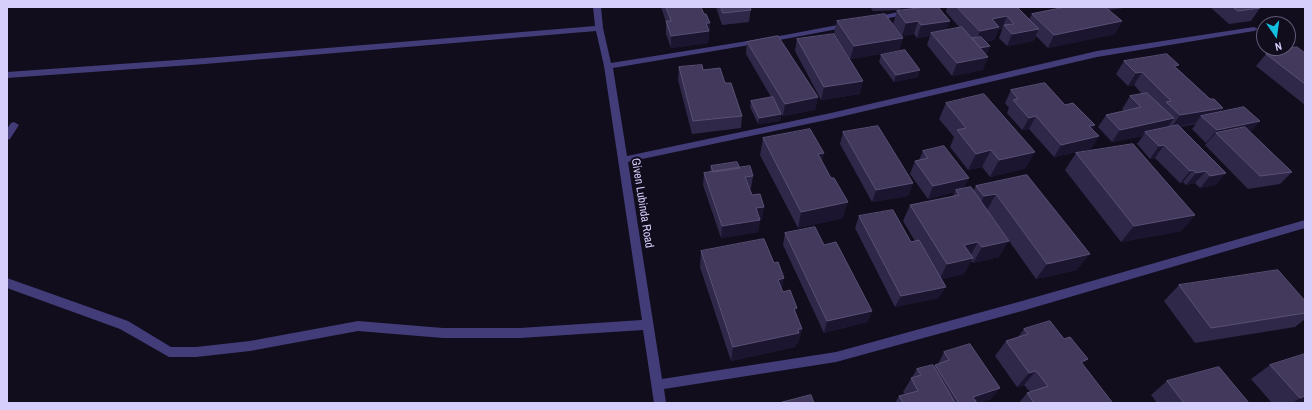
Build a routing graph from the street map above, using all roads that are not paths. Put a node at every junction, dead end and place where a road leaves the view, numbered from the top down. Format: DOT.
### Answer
graph roads {
  1 [pos="597,7"];
  2 [pos="935,7"];
  3 [pos="600,28"];
  4 [pos="1254,29"];
  5 [pos="608,66"];
  6 [pos="7,75"];
  7 [pos="14,124"];
  8 [pos="7,137"];
  9 [pos="622,160"];
  10 [pos="1305,224"];
  11 [pos="7,283"];
  12 [pos="647,324"];
  13 [pos="657,384"];
  14 [pos="660,403"];
  1 -- 3 [label="street, Given Lubinda Road"];
  2 -- 5 [label="street"];
  3 -- 5 [label="street, Given Lubinda Road"];
  3 -- 6 [label="street"];
  4 -- 9 [label="street"];
  5 -- 9 [label="street, Given Lubinda Road"];
  7 -- 8 [label="street"];
  9 -- 12 [label="street, Given Lubinda Road"];
  10 -- 13 [label="street"];
  11 -- 12 [label="street"];
  12 -- 13 [label="street, Given Lubinda Road"];
  13 -- 14 [label="street, Given Lubinda Road"];
}
